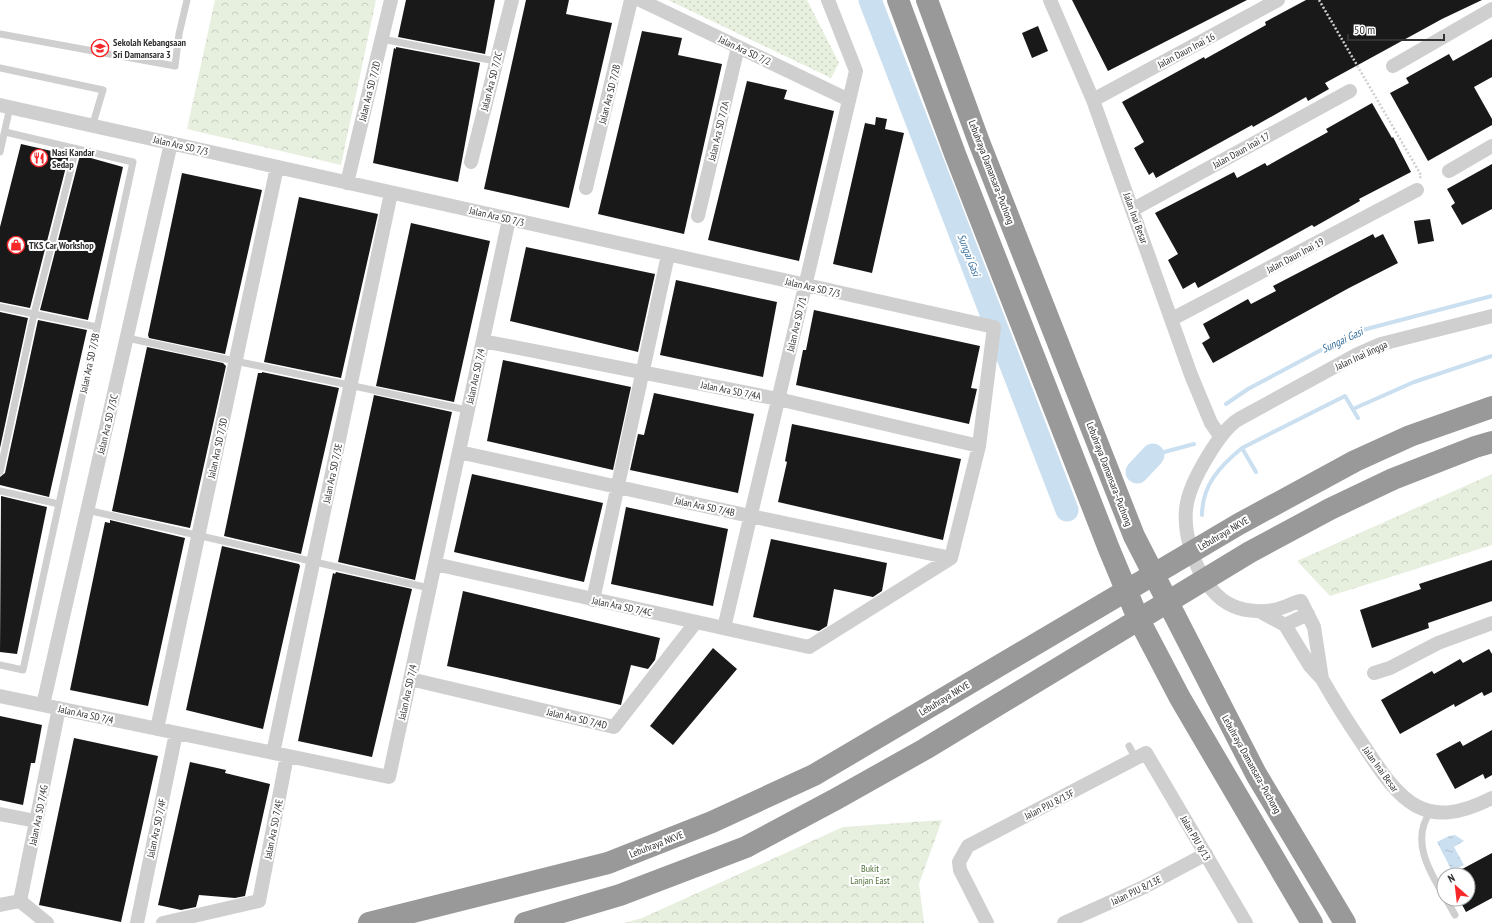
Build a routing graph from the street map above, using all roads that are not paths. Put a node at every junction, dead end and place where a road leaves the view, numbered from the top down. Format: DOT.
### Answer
graph roads {
  1 [pos="187,0"];
  2 [pos="391,0"];
  3 [pos="512,0"];
  4 [pos="631,0"];
  5 [pos="640,0"];
  6 [pos="828,0"];
  7 [pos="898,0"];
  8 [pos="927,0"];
  9 [pos="1050,0"];
  10 [pos="1278,0"];
  11 [pos="1492,9"];
  12 [pos="0,34"];
  13 [pos="382,39"];
  14 [pos="738,47"];
  15 [pos="495,61"];
  16 [pos="1393,66"];
  17 [pos="0,68"];
  18 [pos="1350,91"];
  19 [pos="849,100"];
  20 [pos="1093,100"];
  21 [pos="5,106"];
  22 [pos="92,126"];
  23 [pos="5,132"];
  24 [pos="170,143"];
  25 [pos="1492,146"];
  26 [pos="76,149"];
  27 [pos="0,152"];
  28 [pos="471,162"];
  29 [pos="277,167"];
  30 [pos="1450,171"];
  31 [pos="347,183"];
  32 [pos="586,188"];
  33 [pos="1417,190"];
  34 [pos="391,193"];
  35 [pos="1132,210"];
  36 [pos="698,216"];
  37 [pos="509,219"];
  38 [pos="668,255"];
  39 [pos="805,285"];
  40 [pos="0,307"];
  41 [pos="34,314"];
  42 [pos="1492,316"];
  43 [pos="1172,319"];
  44 [pos="97,327"];
  45 [pos="126,338"];
  46 [pos="482,340"];
  47 [pos="236,360"];
  48 [pos="643,372"];
  49 [pos="350,385"];
  50 [pos="778,399"];
  51 [pos="1492,408"];
  52 [pos="467,410"];
  53 [pos="1220,436"];
  54 [pos="1492,442"];
  55 [pos="979,446"];
  56 [pos="458,452"];
  57 [pos="0,472"];
  58 [pos="618,487"];
  59 [pos="0,491"];
  60 [pos="59,504"];
  61 [pos="88,510"];
  62 [pos="750,516"];
  63 [pos="198,535"];
  64 [pos="952,558"];
  65 [pos="313,562"];
  66 [pos="435,564"];
  67 [pos="429,588"];
  68 [pos="594,600"];
  69 [pos="1258,611"];
  70 [pos="1308,614"];
  71 [pos="696,622"];
  72 [pos="1492,623"];
  73 [pos="1285,625"];
  74 [pos="724,628"];
  75 [pos="0,665"];
  76 [pos="1374,673"];
  77 [pos="410,679"];
  78 [pos="1322,679"];
  79 [pos="0,696"];
  80 [pos="43,705"];
  81 [pos="59,708"];
  82 [pos="157,729"];
  83 [pos="176,733"];
  84 [pos="1129,746"];
  85 [pos="273,753"];
  86 [pos="287,756"];
  87 [pos="1141,756"];
  88 [pos="1492,798"];
  89 [pos="1431,811"];
  90 [pos="0,814"];
  91 [pos="36,821"];
  92 [pos="1206,854"];
  93 [pos="1436,883"];
  94 [pos="20,901"];
  95 [pos="0,906"];
  96 [pos="1450,907"];
  97 [pos="1455,915"];
  98 [pos="47,923"];
  99 [pos="137,923"];
  100 [pos="163,923"];
  101 [pos="369,923"];
  102 [pos="525,923"];
  103 [pos="987,923"];
  104 [pos="1064,923"];
  105 [pos="1246,923"];
  106 [pos="1312,923"];
  107 [pos="1345,923"];
  1 -- 12 [label="lane"];
  2 -- 13 [label="street, Jalan Ara SD 7/2D"];
  3 -- 15 [label="street, Jalan Ara SD 7/2C"];
  4 -- 32 [label="street, Jalan Ara SD 7/2B"];
  5 -- 14 [label="street, Jalan Ara SD 7/2"];
  6 -- 19 [label="street, Jalan Ara SD 7/1"];
  7 -- 106 [label="highway"];
  8 -- 107 [label="highway, Lebuhraya Damansara–Puchong"];
  9 -- 20 [label="street, Jalan Inai Besar"];
  10 -- 20 [label="street, Jalan Daun Inai 16"];
  11 -- 16 [label="street"];
  13 -- 15 [label="lane"];
  13 -- 31 [label="street, Jalan Ara SD 7/2D"];
  14 -- 19 [label="street, Jalan Ara SD 7/2"];
  14 -- 36 [label="street, Jalan Ara SD 7/2A"];
  15 -- 28 [label="street, Jalan Ara SD 7/2C"];
  17 -- 22 [label="lane"];
  18 -- 35 [label="street, Jalan Daun Inai 17"];
  19 -- 39 [label="street, Jalan Ara SD 7/1"];
  20 -- 35 [label="street, Jalan Inai Besar"];
  21 -- 22 [label="street, Jalan Ara SD 7/3"];
  21 -- 23 [label="lane"];
  22 -- 24 [label="street, Jalan Ara SD 7/3"];
  23 -- 26 [label="lane, Jalan Ara SD 7/3B"];
  23 -- 27 [label="lane"];
  24 -- 29 [label="street, Jalan Ara SD 7/3"];
  24 -- 45 [label="street, Jalan Ara SD 7/3C"];
  25 -- 30 [label="street"];
  26 -- 41 [label="lane"];
  26 -- 44 [label="lane, Jalan Ara SD 7/3B"];
  29 -- 31 [label="street, Jalan Ara SD 7/3"];
  29 -- 47 [label="street, Jalan Ara SD 7/3D"];
  31 -- 34 [label="street, Jalan Ara SD 7/3"];
  33 -- 43 [label="street, Jalan Daun Inai 19"];
  34 -- 37 [label="street, Jalan Ara SD 7/3"];
  34 -- 49 [label="street, Jalan Ara SD 7/3E"];
  35 -- 43 [label="street, Jalan Inai Besar"];
  37 -- 38 [label="street, Jalan Ara SD 7/3"];
  37 -- 46 [label="street, Jalan Ara SD 7/4"];
  38 -- 39 [label="street, Jalan Ara SD 7/3"];
  38 -- 48 [label="street"];
  39 -- 50 [label="street, Jalan Ara SD 7/1"];
  39 -- 55 [label="street, Jalan Ara SD 7/3"];
  40 -- 41 [label="lane"];
  41 -- 44 [label="lane"];
  41 -- 57 [label="lane"];
  42 -- 53 [label="street, Jalan Inai Jingga"];
  43 -- 53 [label="street, Jalan Inai Besar"];
  44 -- 60 [label="lane, Jalan Ara SD 7/3B"];
  45 -- 47 [label="lane"];
  45 -- 61 [label="street, Jalan Ara SD 7/3C"];
  46 -- 48 [label="street, Jalan Ara SD 7/4A"];
  46 -- 52 [label="street, Jalan Ara SD 7/4"];
  47 -- 49 [label="lane"];
  47 -- 63 [label="street, Jalan Ara SD 7/3D"];
  48 -- 50 [label="street, Jalan Ara SD 7/4A"];
  48 -- 58 [label="street"];
  49 -- 52 [label="lane"];
  49 -- 65 [label="street, Jalan Ara SD 7/3E"];
  50 -- 55 [label="street, Jalan Ara SD 7/4A"];
  50 -- 62 [label="street, Jalan Ara SD 7/1"];
  51 -- 101 [label="highway, Lebuhraya NKVE"];
  52 -- 56 [label="street, Jalan Ara SD 7/4"];
  53 -- 69 [label="street, Jalan Inai Jingga"];
  54 -- 102 [label="highway"];
  55 -- 64 [label="street"];
  56 -- 58 [label="street, Jalan Ara SD 7/4B"];
  56 -- 66 [label="street, Jalan Ara SD 7/4"];
  58 -- 62 [label="street, Jalan Ara SD 7/4B"];
  58 -- 68 [label="street"];
  59 -- 60 [label="lane"];
  60 -- 75 [label="lane, Jalan Ara SD 7/3B"];
  61 -- 63 [label="lane"];
  61 -- 80 [label="street, Jalan Ara SD 7/3C"];
  62 -- 64 [label="street, Jalan Ara SD 7/4B"];
  62 -- 74 [label="street, Jalan Ara SD 7/1"];
  63 -- 65 [label="lane"];
  63 -- 82 [label="street, Jalan Ara SD 7/3D"];
  64 -- 74 [label="street, Jalan Ara SD 7/4C"];
  65 -- 67 [label="lane"];
  65 -- 85 [label="street, Jalan Ara SD 7/3E"];
  66 -- 67 [label="street, Jalan Ara SD 7/4"];
  66 -- 68 [label="street, Jalan Ara SD 7/4C"];
  67 -- 77 [label="street, Jalan Ara SD 7/4"];
  68 -- 71 [label="street, Jalan Ara SD 7/4C"];
  69 -- 70 [label="street"];
  69 -- 73 [label="street"];
  70 -- 73 [label="street"];
  70 -- 78 [label="street"];
  71 -- 74 [label="street, Jalan Ara SD 7/4C"];
  71 -- 77 [label="street, Jalan Ara SD 7/4D"];
  72 -- 76 [label="street"];
  73 -- 78 [label="street"];
  77 -- 86 [label="street, Jalan Ara SD 7/4"];
  78 -- 89 [label="street, Jalan Inai Besar"];
  79 -- 80 [label="street, Jalan Ara SD 7/4"];
  80 -- 81 [label="street, Jalan Ara SD 7/4"];
  81 -- 82 [label="street, Jalan Ara SD 7/4"];
  81 -- 91 [label="street, Jalan Ara SD 7/4G"];
  82 -- 83 [label="street, Jalan Ara SD 7/4"];
  83 -- 85 [label="street, Jalan Ara SD 7/4"];
  83 -- 99 [label="street, Jalan Ara SD 7/4F"];
  84 -- 87 [label="lane"];
  85 -- 86 [label="street, Jalan Ara SD 7/4"];
  86 -- 100 [label="street, Jalan Ara SD 7/4E"];
  87 -- 92 [label="street, Jalan PJU 8/13"];
  87 -- 103 [label="street, Jalan PJU 8/13F"];
  88 -- 89 [label="street, Jalan Inai Besar"];
  89 -- 93 [label="lane"];
  90 -- 91 [label="street"];
  91 -- 94 [label="street, Jalan Ara SD 7/4G"];
  92 -- 104 [label="street, Jalan PJU 8/13E"];
  92 -- 105 [label="street, Jalan PJU 8/13"];
  94 -- 95 [label="street"];
  94 -- 98 [label="street"];
  96 -- 97 [label="lane"];
}
